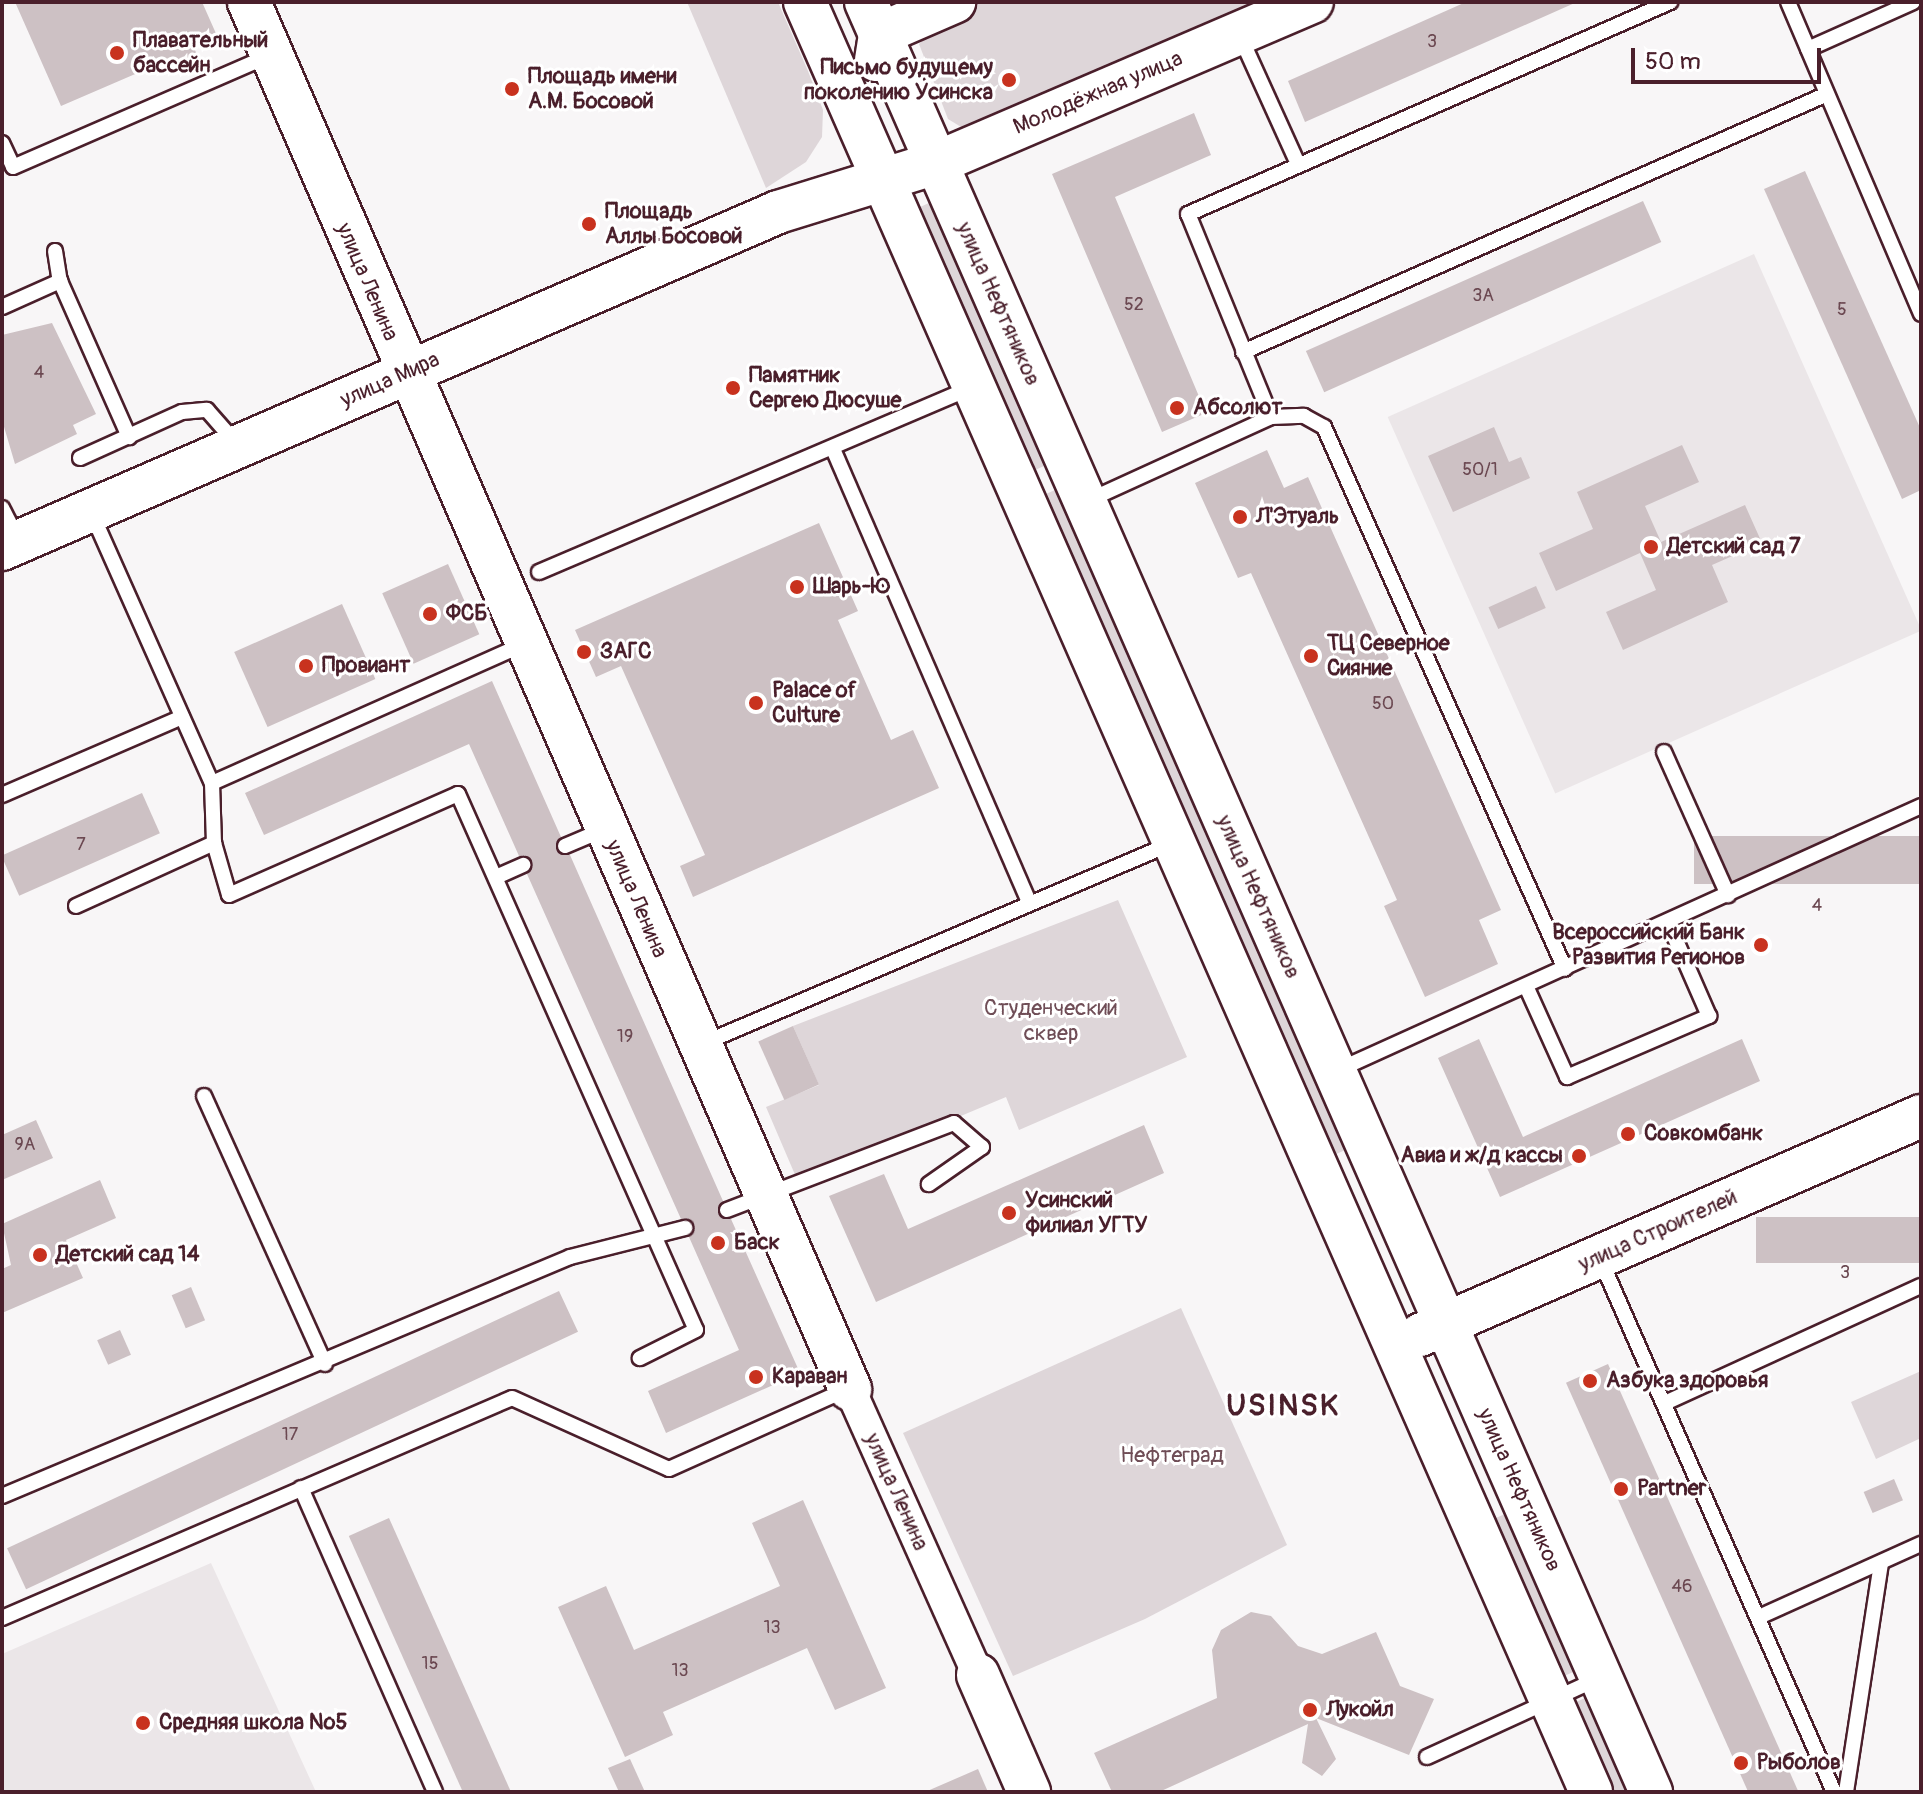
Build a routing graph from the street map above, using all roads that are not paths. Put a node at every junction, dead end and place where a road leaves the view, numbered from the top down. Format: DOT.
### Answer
graph roads {
  1 [pos="249,2"];
  2 [pos="805,2"];
  3 [pos="954,2"];
  4 [pos="1312,2"];
  5 [pos="1670,2"];
  6 [pos="1788,2"];
  7 [pos="1913,2"];
  8 [pos="873,18"];
  9 [pos="1239,34"];
  10 [pos="1808,49"];
  11 [pos="271,55"];
  12 [pos="1827,94"];
  13 [pos="865,137"];
  14 [pos="2,143"];
  15 [pos="936,163"];
  16 [pos="1298,164"];
  17 [pos="883,179"];
  18 [pos="778,212"];
  19 [pos="55,251"];
  20 [pos="60,281"];
  21 [pos="2,307"];
  22 [pos="1921,314"];
  23 [pos="1243,352"];
  24 [pos="406,373"];
  25 [pos="974,386"];
  26 [pos="1271,417"];
  27 [pos="129,437"];
  28 [pos="238,446"];
  29 [pos="833,449"];
  30 [pos="80,458"];
  31 [pos="1078,486"];
  32 [pos="1021,492"];
  33 [pos="91,510"];
  34 [pos="8,533"];
  35 [pos="539,572"];
  36 [pos="524,645"];
  37 [pos="182,717"];
  38 [pos="1664,752"];
  39 [pos="212,783"];
  40 [pos="2,795"];
  41 [pos="1921,806"];
  42 [pos="605,829"];
  43 [pos="1174,842"];
  44 [pos="214,843"];
  45 [pos="565,846"];
  46 [pos="523,865"];
  47 [pos="496,877"];
  48 [pos="1728,895"];
  49 [pos="1029,901"];
  50 [pos="76,906"];
  51 [pos="1668,922"];
  52 [pos="1565,969"];
  53 [pos="1526,986"];
  54 [pos="700,1045"];
  55 [pos="1335,1071"];
  56 [pos="204,1096"];
  57 [pos="1921,1116"];
  58 [pos="929,1184"];
  59 [pos="764,1192"];
  60 [pos="727,1210"];
  61 [pos="685,1228"];
  62 [pos="657,1241"];
  63 [pos="1600,1257"];
  64 [pos="1921,1286"];
  65 [pos="1446,1324"];
  66 [pos="1395,1346"];
  67 [pos="640,1358"];
  68 [pos="325,1364"];
  69 [pos="850,1389"];
  70 [pos="1665,1403"];
  71 [pos="301,1488"];
  72 [pos="2,1496"];
  73 [pos="1921,1544"];
  74 [pos="1881,1563"];
  75 [pos="1759,1617"];
  76 [pos="2,1618"];
  77 [pos="978,1675"];
  78 [pos="1601,1677"];
  79 [pos="1550,1700"];
  80 [pos="1427,1757"];
  81 [pos="435,1792"];
  82 [pos="1029,1792"];
  83 [pos="1591,1792"];
  84 [pos="1651,1792"];
  85 [pos="1834,1792"];
  86 [pos="1846,1792"];
  1 -- 11 [label="main road, улица Ленина"];
  2 -- 13 [label="main road"];
  3 -- 8 [label="main road"];
  4 -- 9 [label="main road, Молодёжная улица"];
  5 -- 16 [label="lane"];
  6 -- 10 [label="lane"];
  7 -- 10 [label="lane"];
  8 -- 13 [label="main road"];
  8 -- 15 [label="main road, улица Нефтяников"];
  9 -- 15 [label="main road, Молодёжная улица"];
  9 -- 16 [label="lane"];
  10 -- 12 [label="lane"];
  11 -- 14 [label="lane"];
  11 -- 24 [label="main road, улица Ленина"];
  12 -- 22 [label="lane"];
  12 -- 23 [label="lane"];
  13 -- 17 [label="main road"];
  13 -- 18 [label="main road, улица Мира"];
  15 -- 17 [label="main road, Молодёжная улица"];
  15 -- 31 [label="main road, улица Нефтяников"];
  16 -- 23 [label="lane"];
  17 -- 18 [label="main road, улица Мира"];
  17 -- 25 [label="main road"];
  18 -- 24 [label="main road, улица Мира"];
  19 -- 20 [label="lane"];
  20 -- 21 [label="lane"];
  20 -- 27 [label="lane"];
  23 -- 26 [label="lane"];
  24 -- 28 [label="main road, улица Мира"];
  24 -- 36 [label="main road, улица Ленина"];
  25 -- 29 [label="lane"];
  25 -- 32 [label="main road"];
  26 -- 31 [label="lane"];
  26 -- 52 [label="lane"];
  27 -- 28 [label="lane"];
  27 -- 30 [label="lane"];
  28 -- 33 [label="main road, улица Мира"];
  29 -- 35 [label="lane"];
  29 -- 49 [label="lane"];
  31 -- 32 [label="main road"];
  31 -- 55 [label="main road, улица Нефтяников"];
  32 -- 43 [label="main road"];
  33 -- 34 [label="main road, улица Мира"];
  33 -- 37 [label="lane"];
  36 -- 39 [label="lane"];
  36 -- 42 [label="main road, улица Ленина"];
  37 -- 39 [label="lane"];
  37 -- 40 [label="lane"];
  38 -- 48 [label="lane"];
  39 -- 44 [label="lane"];
  41 -- 48 [label="lane"];
  42 -- 45 [label="lane"];
  42 -- 54 [label="main road, улица Ленина"];
  43 -- 49 [label="lane"];
  43 -- 66 [label="main road"];
  44 -- 47 [label="lane"];
  44 -- 50 [label="lane"];
  46 -- 47 [label="lane"];
  47 -- 62 [label="lane"];
  48 -- 51 [label="lane"];
  49 -- 54 [label="lane"];
  51 -- 52 [label="lane"];
  51 -- 53 [label="lane"];
  52 -- 53 [label="lane"];
  53 -- 55 [label="lane"];
  54 -- 59 [label="main road, улица Ленина"];
  55 -- 65 [label="main road, улица Нефтяников"];
  56 -- 68 [label="lane"];
  57 -- 63 [label="main road, улица Строителей"];
  58 -- 59 [label="lane"];
  59 -- 60 [label="lane"];
  59 -- 69 [label="main road, улица Ленина"];
  61 -- 62 [label="lane"];
  62 -- 67 [label="lane"];
  62 -- 68 [label="lane"];
  63 -- 65 [label="main road, улица Строителей"];
  63 -- 70 [label="lane"];
  64 -- 70 [label="lane"];
  65 -- 66 [label="main road, улица Строителей"];
  65 -- 78 [label="main road, улица Нефтяников"];
  66 -- 79 [label="main road"];
  68 -- 72 [label="lane"];
  69 -- 71 [label="lane"];
  69 -- 77 [label="street, улица Ленина"];
  70 -- 75 [label="lane"];
  71 -- 76 [label="lane"];
  71 -- 81 [label="lane"];
  73 -- 74 [label="lane"];
  74 -- 75 [label="lane"];
  74 -- 86 [label="lane"];
  75 -- 85 [label="lane"];
  77 -- 82 [label="main road, улица Ленина"];
  78 -- 79 [label="lane"];
  78 -- 84 [label="main road, улица Нефтяников"];
  79 -- 80 [label="lane"];
  79 -- 83 [label="main road"];
}
